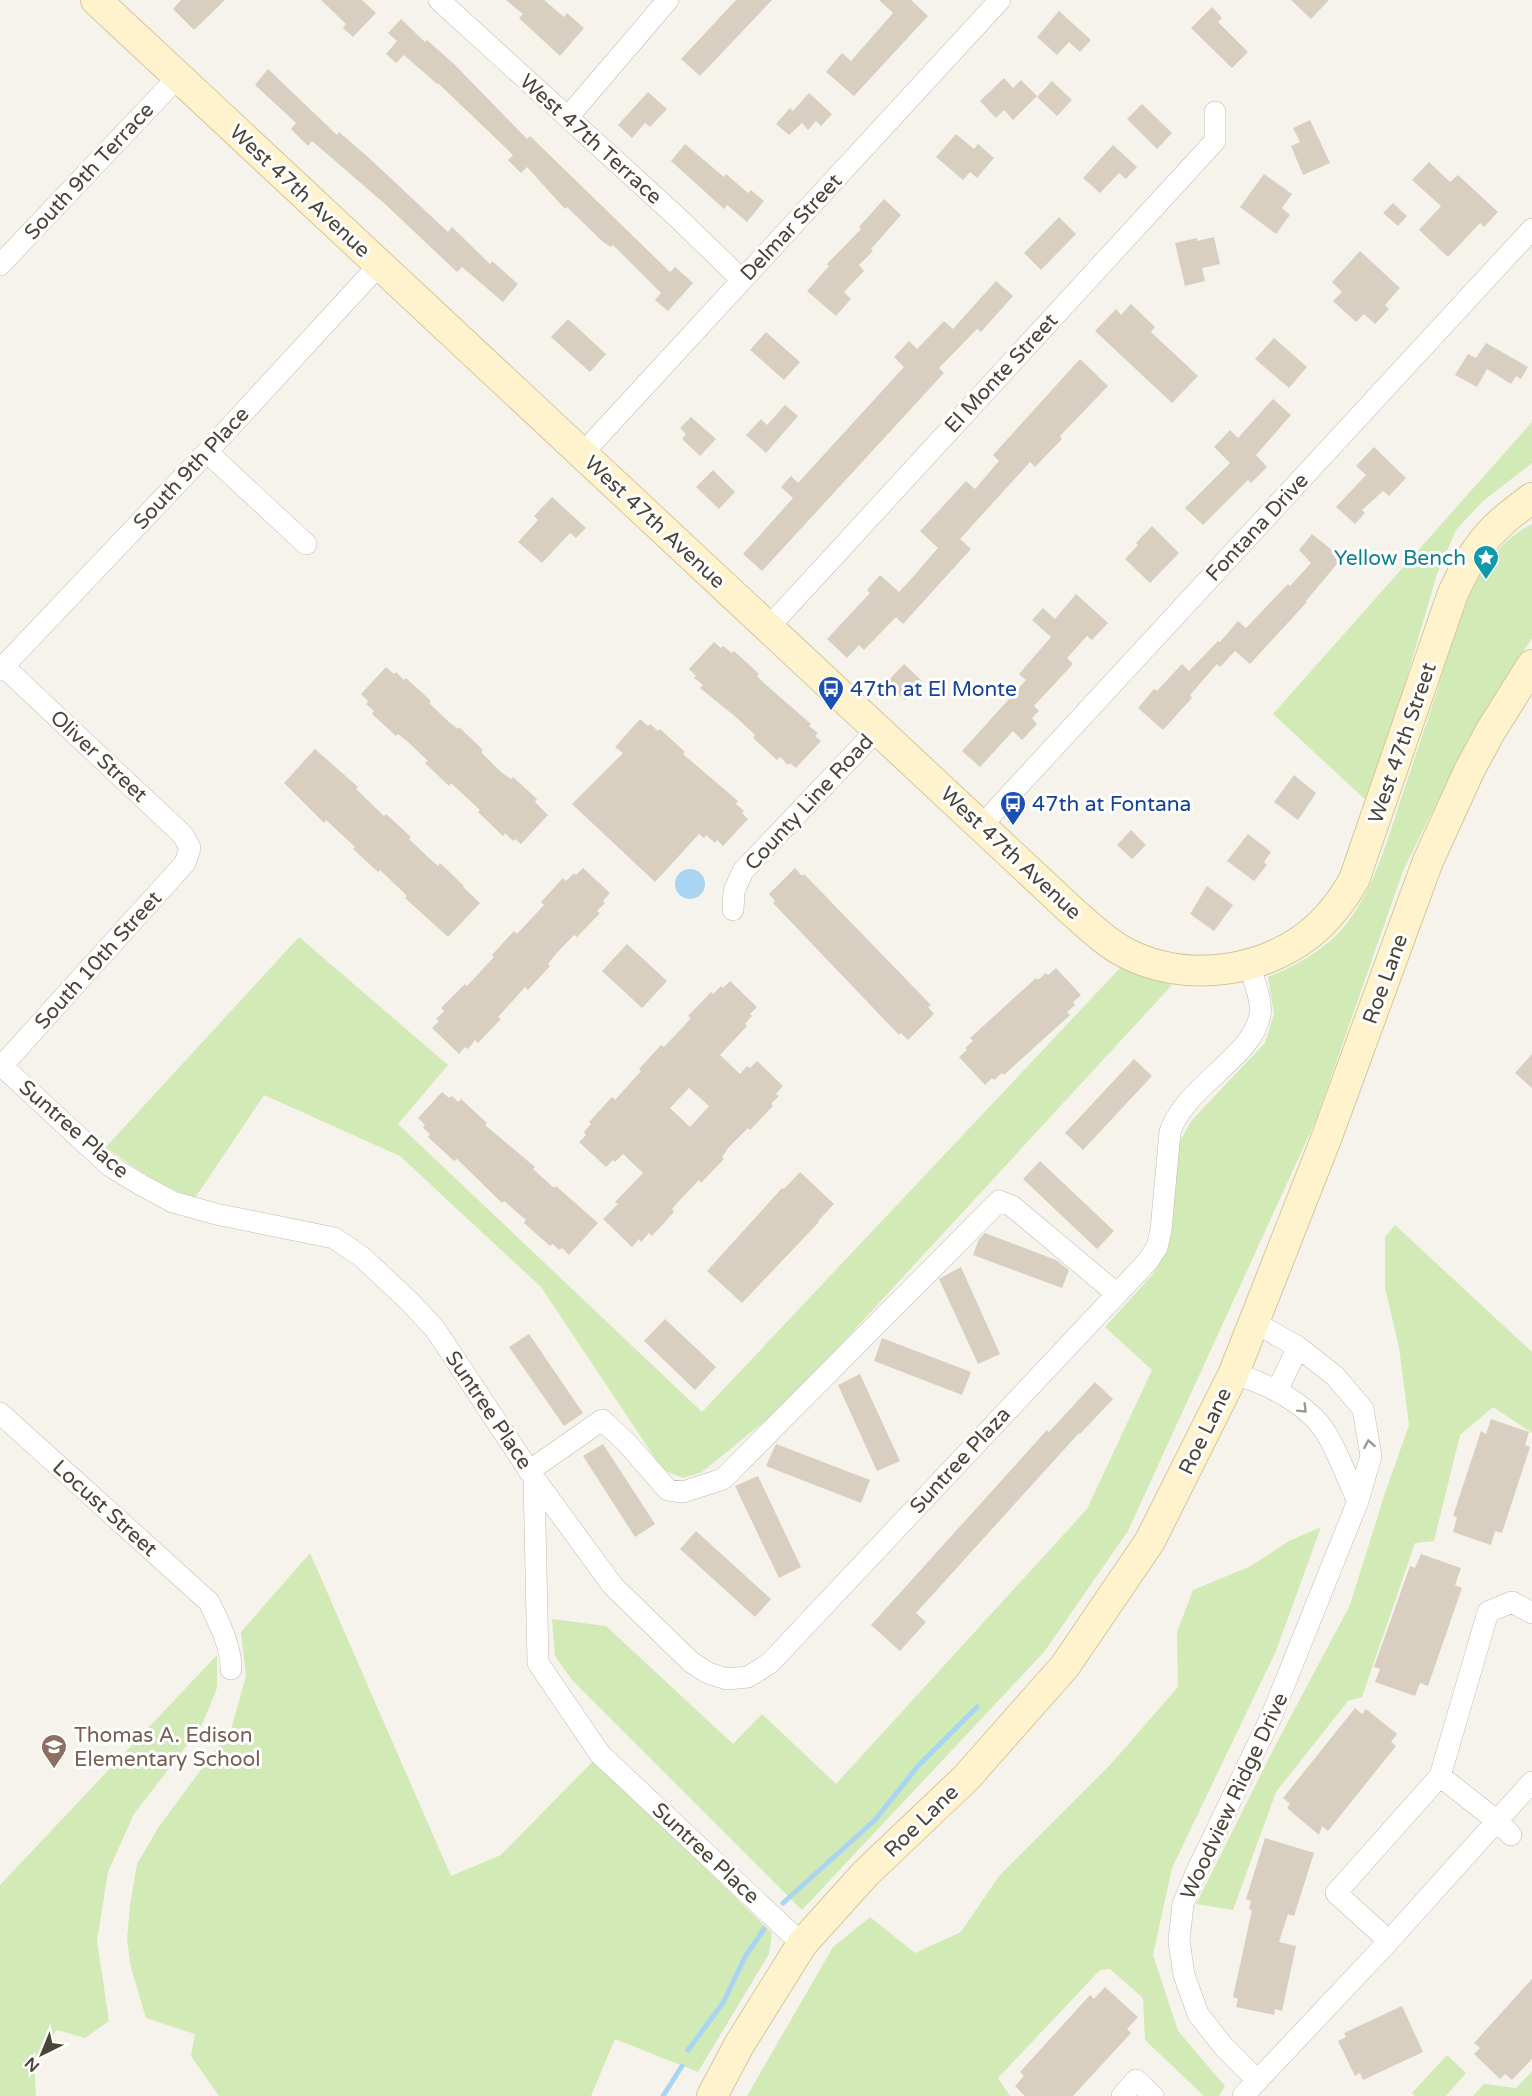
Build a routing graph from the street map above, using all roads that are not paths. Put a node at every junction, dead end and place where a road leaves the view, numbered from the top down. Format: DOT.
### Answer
graph roads {
  1 [pos="96,0"];
  2 [pos="439,0"];
  3 [pos="668,0"];
  4 [pos="1000,0"];
  5 [pos="178,77"];
  6 [pos="1215,112"];
  7 [pos="568,117"];
  8 [pos="1532,229"];
  9 [pos="0,265"];
  10 [pos="379,265"];
  11 [pos="741,279"];
  12 [pos="207,452"];
  13 [pos="582,454"];
  14 [pos="1532,498"];
  15 [pos="306,544"];
  16 [pos="768,628"];
  17 [pos="1532,665"];
  18 [pos="2,668"];
  19 [pos="878,729"];
  20 [pos="981,825"];
  21 [pos="190,848"];
  22 [pos="733,910"];
  23 [pos="1249,965"];
  24 [pos="1,1067"];
  25 [pos="1117,1294"];
  26 [pos="1254,1322"];
  27 [pos="1298,1347"];
  28 [pos="1233,1375"];
  29 [pos="1277,1392"];
  30 [pos="0,1413"];
  31 [pos="532,1474"];
  32 [pos="1358,1501"];
  33 [pos="1532,1613"];
  34 [pos="231,1669"];
  35 [pos="1440,1776"];
  36 [pos="1532,1782"];
  37 [pos="1504,1828"];
  38 [pos="1389,1941"];
  39 [pos="802,1944"];
  40 [pos="1257,2080"];
  41 [pos="712,2096"];
  42 [pos="1122,2096"];
  43 [pos="1153,2096"];
  44 [pos="1243,2096"];
  1 -- 5 [label="street, West 47th Avenue"];
  2 -- 7 [label="street, West 47th Terrace"];
  3 -- 7 [label="street"];
  4 -- 11 [label="street, Delmar Street"];
  5 -- 9 [label="street, South 9th Terrace"];
  5 -- 10 [label="street, West 47th Avenue"];
  6 -- 16 [label="street, El Monte Street"];
  7 -- 11 [label="street, West 47th Terrace"];
  8 -- 20 [label="street, Fontana Drive"];
  10 -- 12 [label="street, South 9th Place"];
  10 -- 13 [label="street, West 47th Avenue"];
  11 -- 13 [label="street, Delmar Street"];
  12 -- 15 [label="street"];
  12 -- 18 [label="street, South 9th Place"];
  13 -- 16 [label="street, West 47th Avenue"];
  14 -- 23 [label="street, West 47th Street"];
  16 -- 19 [label="street, West 47th Avenue"];
  17 -- 26 [label="street, Roe Lane"];
  18 -- 21 [label="street, Oliver Street"];
  19 -- 20 [label="street, West 47th Avenue"];
  19 -- 22 [label="street, County Line Road"];
  20 -- 23 [label="street, West 47th Avenue"];
  21 -- 24 [label="street, South 10th Street"];
  23 -- 25 [label="street, Suntree Plaza"];
  24 -- 31 [label="street, Suntree Place"];
  25 -- 31 [label="street"];
  25 -- 31 [label="street, Suntree Plaza"];
  26 -- 27 [label="street, Woodview Ridge Drive"];
  26 -- 28 [label="street, Roe Lane"];
  27 -- 29 [label="street"];
  32 -- 27 [label="street, Woodview Ridge Drive, one-way"];
  28 -- 29 [label="street"];
  28 -- 39 [label="street, Roe Lane"];
  29 -- 32 [label="street, one-way"];
  30 -- 34 [label="street, Locust Street"];
  31 -- 39 [label="street, Suntree Place"];
  32 -- 40 [label="street, Woodview Ridge Drive"];
  33 -- 35 [label="street"];
  35 -- 37 [label="street"];
  35 -- 38 [label="street"];
  36 -- 37 [label="street"];
  37 -- 38 [label="street"];
  38 -- 40 [label="street"];
  39 -- 41 [label="street, Roe Lane"];
  40 -- 44 [label="street"];
  42 -- 43 [label="street"];
}
